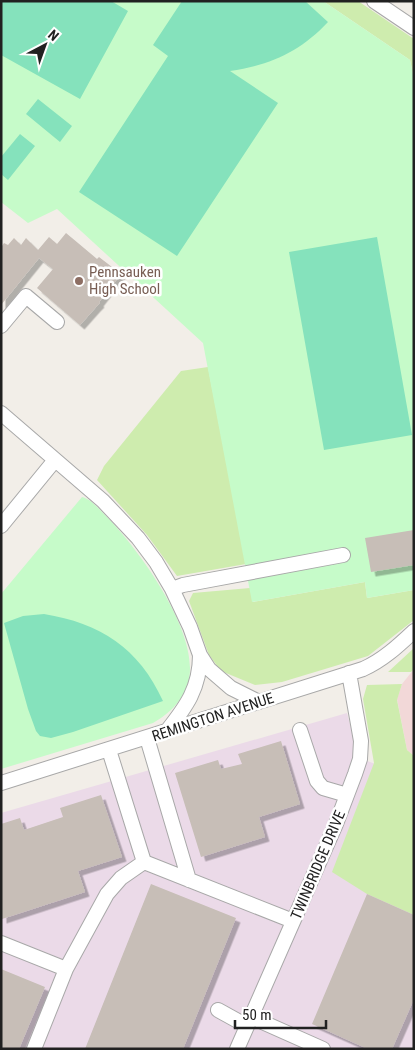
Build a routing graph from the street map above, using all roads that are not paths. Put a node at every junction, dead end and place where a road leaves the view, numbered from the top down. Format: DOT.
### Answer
graph roads {
  1 [pos="374,1"];
  2 [pos="414,28"];
  3 [pos="57,322"];
  4 [pos="1,326"];
  5 [pos="1,414"];
  6 [pos="55,460"];
  7 [pos="1,526"];
  8 [pos="343,555"];
  9 [pos="172,589"];
  10 [pos="414,631"];
  11 [pos="200,655"];
  12 [pos="349,673"];
  13 [pos="259,702"];
  14 [pos="300,730"];
  15 [pos="166,732"];
  16 [pos="147,738"];
  17 [pos="109,750"];
  18 [pos="1,783"];
  19 [pos="347,796"];
  20 [pos="144,862"];
  21 [pos="189,880"];
  22 [pos="293,922"];
  23 [pos="1,943"];
  24 [pos="66,969"];
  25 [pos="218,1010"];
  26 [pos="249,1021"];
  27 [pos="34,1049"];
  28 [pos="237,1049"];
  29 [pos="323,1049"];
  1 -- 2 [label="street"];
  3 -- 4 [label="street"];
  5 -- 6 [label="street"];
  6 -- 7 [label="street"];
  6 -- 9 [label="street"];
  8 -- 9 [label="street"];
  9 -- 11 [label="street"];
  10 -- 12 [label="street, REMINGTON AVENUE"];
  11 -- 13 [label="street"];
  11 -- 15 [label="street"];
  12 -- 13 [label="street, REMINGTON AVENUE"];
  12 -- 19 [label="street, TWINBRIDGE DRIVE"];
  13 -- 15 [label="street, REMINGTON AVENUE"];
  14 -- 19 [label="street"];
  15 -- 16 [label="street, REMINGTON AVENUE"];
  16 -- 17 [label="street, REMINGTON AVENUE"];
  16 -- 21 [label="street"];
  17 -- 18 [label="street, REMINGTON AVENUE"];
  17 -- 20 [label="street"];
  19 -- 22 [label="street, TWINBRIDGE DRIVE"];
  20 -- 21 [label="street"];
  20 -- 24 [label="street"];
  21 -- 22 [label="street"];
  22 -- 26 [label="street, TWINBRIDGE DRIVE"];
  23 -- 24 [label="street"];
  24 -- 27 [label="street"];
  25 -- 26 [label="street"];
  26 -- 28 [label="street, TWINBRIDGE DRIVE"];
  26 -- 29 [label="street"];
}
